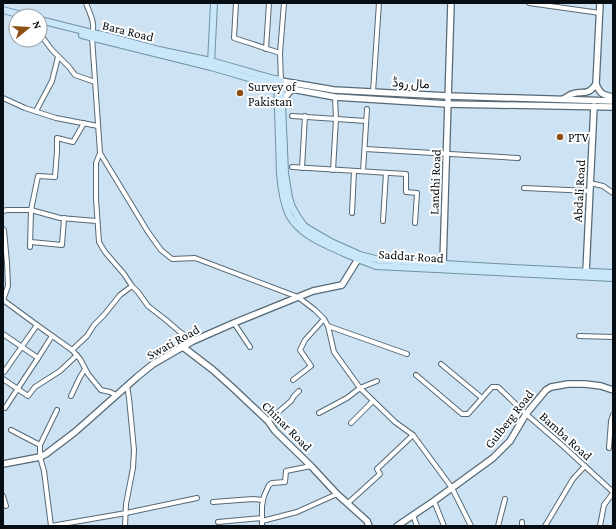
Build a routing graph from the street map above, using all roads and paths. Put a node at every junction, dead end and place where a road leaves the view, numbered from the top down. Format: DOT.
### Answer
graph roads {
  1 [pos="86,3"];
  2 [pos="214,3"];
  3 [pos="236,3"];
  4 [pos="269,3"];
  5 [pos="284,3"];
  6 [pos="378,3"];
  7 [pos="452,3"];
  8 [pos="529,3"];
  9 [pos="600,3"];
  10 [pos="600,13"];
  11 [pos="48,22"];
  12 [pos="48,26"];
  13 [pos="92,35"];
  14 [pos="48,45"];
  15 [pos="266,49"];
  16 [pos="280,53"];
  17 [pos="58,57"];
  18 [pos="211,64"];
  19 [pos="95,82"];
  20 [pos="268,83"];
  21 [pos="279,83"];
  22 [pos="596,84"];
  23 [pos="292,89"];
  24 [pos="373,92"];
  25 [pos="448,96"];
  26 [pos="335,97"];
  27 [pos="613,97"];
  28 [pos="3,98"];
  29 [pos="563,99"];
  30 [pos="613,101"];
  31 [pos="280,102"];
  32 [pos="447,104"];
  33 [pos="594,106"];
  34 [pos="613,107"];
  35 [pos="366,109"];
  36 [pos="36,111"];
  37 [pos="292,116"];
  38 [pos="304,116"];
  39 [pos="336,119"];
  40 [pos="366,121"];
  41 [pos="84,123"];
  42 [pos="98,126"];
  43 [pos="364,149"];
  44 [pos="100,153"];
  45 [pos="447,153"];
  46 [pos="518,158"];
  47 [pos="292,167"];
  48 [pos="302,168"];
  49 [pos="333,170"];
  50 [pos="354,171"];
  51 [pos="363,171"];
  52 [pos="386,173"];
  53 [pos="590,182"];
  54 [pos="524,188"];
  55 [pos="590,191"];
  56 [pos="613,194"];
  57 [pos="31,210"];
  58 [pos="3,211"];
  59 [pos="352,213"];
  60 [pos="64,218"];
  61 [pos="97,220"];
  62 [pos="383,221"];
  63 [pos="415,223"];
  64 [pos="3,230"];
  65 [pos="359,257"];
  66 [pos="443,267"];
  67 [pos="613,273"];
  68 [pos="586,274"];
  69 [pos="613,278"];
  70 [pos="132,286"];
  71 [pos="298,297"];
  72 [pos="324,319"];
  73 [pos="234,322"];
  74 [pos="37,326"];
  75 [pos="328,326"];
  76 [pos="5,335"];
  77 [pos="52,336"];
  78 [pos="580,336"];
  79 [pos="613,337"];
  80 [pos="3,341"];
  81 [pos="193,341"];
  82 [pos="21,347"];
  83 [pos="183,347"];
  84 [pos="250,347"];
  85 [pos="72,350"];
  86 [pos="407,354"];
  87 [pos="76,355"];
  88 [pos="38,358"];
  89 [pos="441,364"];
  90 [pos="85,369"];
  91 [pos="3,371"];
  92 [pos="416,375"];
  93 [pos="3,378"];
  94 [pos="294,380"];
  95 [pos="377,381"];
  96 [pos="127,386"];
  97 [pos="360,388"];
  98 [pos="18,390"];
  99 [pos="613,390"];
  100 [pos="299,391"];
  101 [pos="71,396"];
  102 [pos="116,396"];
  103 [pos="482,398"];
  104 [pos="374,401"];
  105 [pos="3,407"];
  106 [pos="57,410"];
  107 [pos="319,413"];
  108 [pos="526,414"];
  109 [pos="613,416"];
  110 [pos="268,421"];
  111 [pos="351,423"];
  112 [pos="11,430"];
  113 [pos="413,435"];
  114 [pos="40,445"];
  115 [pos="609,448"];
  116 [pos="40,457"];
  117 [pos="3,464"];
  118 [pos="311,466"];
  119 [pos="585,466"];
  120 [pos="452,488"];
  121 [pos="613,493"];
  122 [pos="337,494"];
  123 [pos="3,496"];
  124 [pos="197,498"];
  125 [pos="263,500"];
  126 [pos="505,500"];
  127 [pos="434,501"];
  128 [pos="213,502"];
  129 [pos="348,504"];
  130 [pos="6,506"];
  131 [pos="126,513"];
  132 [pos="413,515"];
  133 [pos="218,522"];
  134 [pos="262,522"];
  135 [pos="51,526"];
  136 [pos="125,526"];
  137 [pos="369,526"];
  138 [pos="397,526"];
  139 [pos="418,526"];
  140 [pos="444,526"];
  141 [pos="471,526"];
  142 [pos="498,526"];
  143 [pos="545,526"];
  144 [pos="600,526"];
  1 -- 13 [label="street"];
  2 -- 18 [label="main road"];
  3 -- 15 [label="street"];
  4 -- 15 [label="street"];
  5 -- 16 [label="street"];
  6 -- 24 [label="street"];
  7 -- 25 [label="street, Landhi Road"];
  8 -- 10 [label="street"];
  9 -- 10 [label="street"];
  10 -- 22 [label="street"];
  11 -- 13 [label="main road, Bara Road"];
  12 -- 13 [label="main road"];
  13 -- 18 [label="main road, Bara Road"];
  13 -- 19 [label="street"];
  14 -- 17 [label="street"];
  15 -- 16 [label="street"];
  16 -- 21 [label="street"];
  17 -- 19 [label="street"];
  17 -- 36 [label="street"];
  18 -- 20 [label="main road"];
  18 -- 21 [label="main road, مال روڈ"];
  19 -- 42 [label="street"];
  20 -- 21 [label="main road"];
  20 -- 31 [label="main road"];
  21 -- 23 [label="street, مال روڈ"];
  21 -- 24 [label="street, مال روڈ"];
  21 -- 31 [label="main road, Saddar Road"];
  22 -- 27 [label="street"];
  22 -- 29 [label="street"];
  23 -- 26 [label="street, مال روڈ"];
  23 -- 31 [label="street"];
  24 -- 25 [label="street, مال روڈ"];
  25 -- 29 [label="street, مال روڈ"];
  25 -- 32 [label="street, Landhi Road"];
  26 -- 32 [label="street, مال روڈ"];
  26 -- 39 [label="street"];
  28 -- 36 [label="street"];
  29 -- 30 [label="street, مال روڈ"];
  31 -- 65 [label="main road, Saddar Road"];
  32 -- 33 [label="street, مال روڈ"];
  32 -- 45 [label="street, Landhi Road"];
  33 -- 34 [label="street, مال روڈ"];
  33 -- 53 [label="street, Abdali Road"];
  35 -- 40 [label="street"];
  36 -- 41 [label="street"];
  37 -- 38 [label="street"];
  38 -- 39 [label="street"];
  38 -- 48 [label="street"];
  39 -- 40 [label="street"];
  39 -- 49 [label="street"];
  40 -- 43 [label="street"];
  41 -- 42 [label="street"];
  41 -- 57 [label="street"];
  42 -- 44 [label="street"];
  43 -- 45 [label="street"];
  43 -- 51 [label="street"];
  44 -- 61 [label="street"];
  44 -- 71 [label="street"];
  45 -- 46 [label="street"];
  45 -- 66 [label="street, Landhi Road"];
  47 -- 48 [label="street"];
  48 -- 49 [label="street"];
  49 -- 50 [label="street"];
  50 -- 51 [label="street"];
  50 -- 59 [label="street"];
  51 -- 52 [label="street"];
  52 -- 62 [label="street"];
  52 -- 63 [label="street"];
  53 -- 55 [label="street, Abdali Road"];
  53 -- 56 [label="street"];
  54 -- 55 [label="street"];
  55 -- 68 [label="street, Abdali Road"];
  57 -- 58 [label="street"];
  57 -- 60 [label="street"];
  57 -- 60 [label="street"];
  60 -- 61 [label="street"];
  61 -- 70 [label="street"];
  64 -- 74 [label="street"];
  65 -- 66 [label="main road, Saddar Road"];
  65 -- 71 [label="street, Swati Road"];
  66 -- 68 [label="main road, Saddar Road"];
  67 -- 68 [label="main road, Saddar Road"];
  68 -- 69 [label="main road, Saddar Road"];
  70 -- 81 [label="street"];
  70 -- 85 [label="street"];
  71 -- 72 [label="street"];
  71 -- 73 [label="street, Swati Road"];
  72 -- 75 [label="street"];
  72 -- 94 [label="street"];
  73 -- 81 [label="street, Swati Road"];
  73 -- 84 [label="street"];
  74 -- 77 [label="street"];
  74 -- 82 [label="street"];
  75 -- 86 [label="street"];
  75 -- 97 [label="street"];
  76 -- 80 [label="street"];
  76 -- 82 [label="street"];
  77 -- 85 [label="street"];
  77 -- 88 [label="street"];
  78 -- 79 [label="street"];
  81 -- 83 [label="street, Swati Road"];
  82 -- 88 [label="street"];
  82 -- 91 [label="street"];
  83 -- 96 [label="street, Swati Road"];
  83 -- 110 [label="street, Chinar Road"];
  85 -- 87 [label="street"];
  87 -- 90 [label="street"];
  87 -- 98 [label="street"];
  88 -- 98 [label="street"];
  89 -- 103 [label="street"];
  90 -- 101 [label="street"];
  90 -- 102 [label="street"];
  92 -- 103 [label="street, Bamba Road"];
  93 -- 98 [label="street"];
  95 -- 97 [label="street"];
  96 -- 102 [label="street, Swati Road"];
  96 -- 131 [label="street"];
  97 -- 104 [label="street"];
  97 -- 107 [label="street"];
  98 -- 105 [label="street"];
  99 -- 108 [label="street, Gulberg Road"];
  100 -- 110 [label="street"];
  102 -- 116 [label="street, Swati Road"];
  103 -- 108 [label="street, Bamba Road"];
  104 -- 111 [label="street"];
  104 -- 113 [label="street"];
  106 -- 114 [label="street"];
  108 -- 119 [label="street, Bamba Road"];
  108 -- 120 [label="street, Gulberg Road"];
  109 -- 115 [label="street"];
  110 -- 118 [label="street, Chinar Road"];
  112 -- 114 [label="street"];
  113 -- 120 [label="street"];
  113 -- 129 [label="street"];
  114 -- 116 [label="street"];
  116 -- 117 [label="street, Swati Road"];
  116 -- 135 [label="street"];
  118 -- 122 [label="street, Chinar Road"];
  118 -- 125 [label="street"];
  119 -- 121 [label="street, Bamba Road"];
  119 -- 143 [label="street"];
  120 -- 127 [label="street, Gulberg Road"];
  120 -- 141 [label="street"];
  121 -- 144 [label="street"];
  122 -- 129 [label="street, Chinar Road"];
  122 -- 134 [label="street"];
  123 -- 130 [label="street"];
  124 -- 131 [label="street"];
  125 -- 128 [label="street"];
  125 -- 134 [label="street"];
  126 -- 142 [label="street"];
  127 -- 132 [label="street, Gulberg Road"];
  127 -- 140 [label="street"];
  129 -- 137 [label="street, Chinar Road"];
  131 -- 135 [label="street"];
  131 -- 136 [label="street"];
  132 -- 138 [label="street, Gulberg Road"];
  132 -- 139 [label="street"];
  133 -- 134 [label="street"];
}
